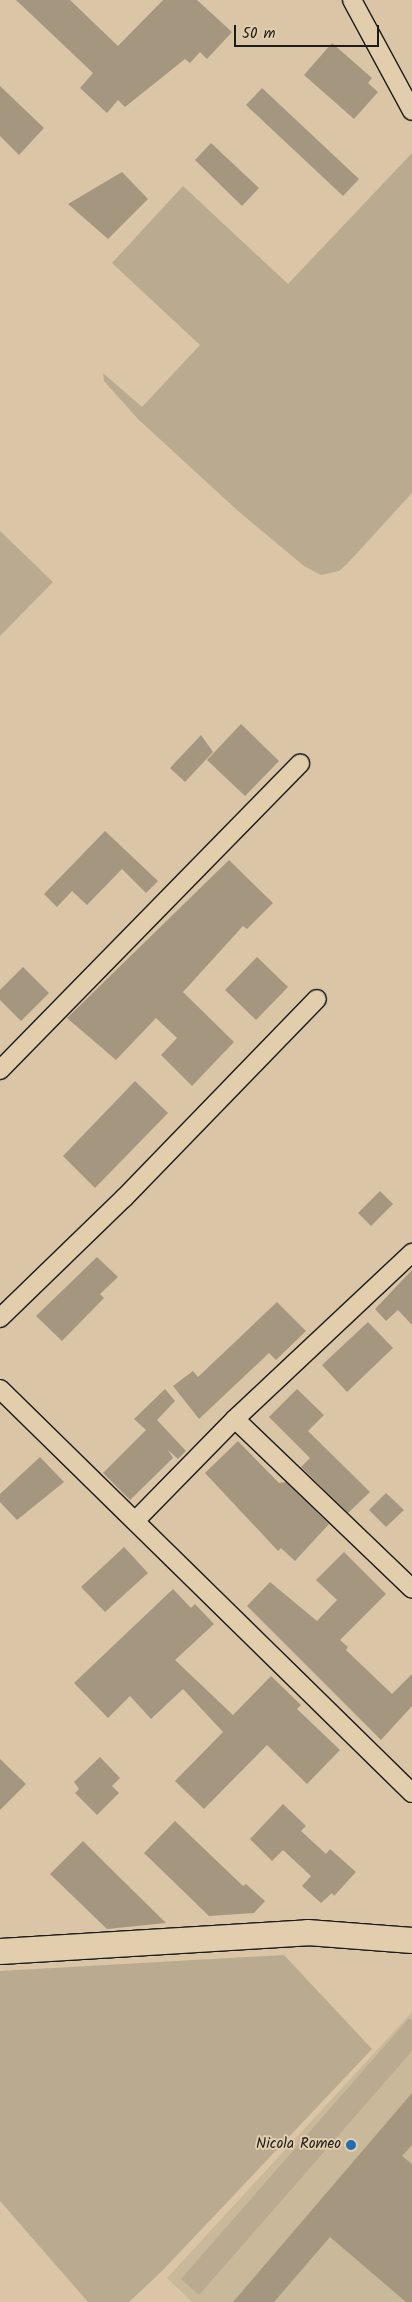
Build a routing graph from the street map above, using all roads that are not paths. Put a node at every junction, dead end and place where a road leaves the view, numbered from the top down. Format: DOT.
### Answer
graph roads {
  1 [pos="352,0"];
  2 [pos="412,111"];
  3 [pos="300,764"];
  4 [pos="317,999"];
  5 [pos="0,1070"];
  6 [pos="412,1253"];
  7 [pos="0,1318"];
  8 [pos="0,1389"];
  9 [pos="235,1419"];
  10 [pos="136,1520"];
  11 [pos="412,1589"];
  12 [pos="412,1793"];
  13 [pos="412,1940"];
  14 [pos="0,1952"];
  1 -- 2 [label="street"];
  3 -- 5 [label="street"];
  4 -- 7 [label="street"];
  6 -- 9 [label="street"];
  8 -- 10 [label="street"];
  9 -- 10 [label="street"];
  9 -- 11 [label="street"];
  10 -- 12 [label="street"];
  13 -- 14 [label="street"];
}
